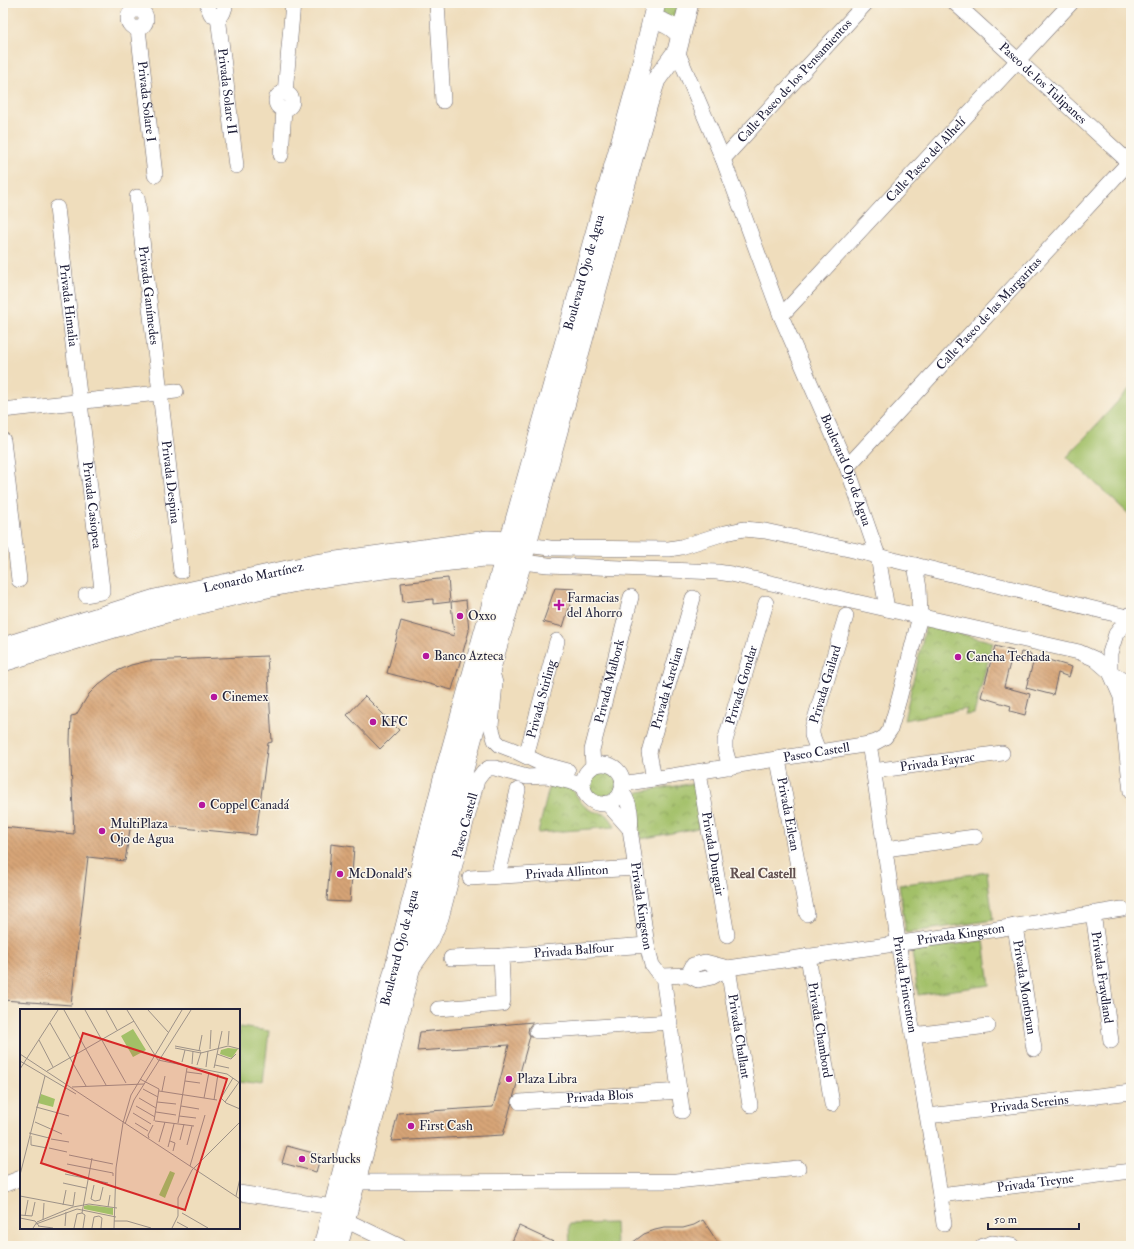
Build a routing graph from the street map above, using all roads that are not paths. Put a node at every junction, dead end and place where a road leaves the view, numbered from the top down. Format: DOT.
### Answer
graph roads {
  1 [pos="210,3"];
  2 [pos="293,3"];
  3 [pos="437,3"];
  4 [pos="689,3"];
  5 [pos="866,3"];
  6 [pos="955,3"];
  7 [pos="1070,3"];
  8 [pos="136,6"];
  9 [pos="221,10"];
  10 [pos="654,12"];
  11 [pos="647,42"];
  12 [pos="679,43"];
  13 [pos="1019,60"];
  14 [pos="443,101"];
  15 [pos="281,155"];
  16 [pos="723,159"];
  17 [pos="1130,162"];
  18 [pos="236,166"];
  19 [pos="155,175"];
  20 [pos="137,197"];
  21 [pos="57,208"];
  22 [pos="781,316"];
  23 [pos="176,391"];
  24 [pos="159,393"];
  25 [pos="81,401"];
  26 [pos="3,410"];
  27 [pos="3,440"];
  28 [pos="847,467"];
  29 [pos="516,552"];
  30 [pos="878,556"];
  31 [pos="915,565"];
  32 [pos="296,568"];
  33 [pos="181,571"];
  34 [pos="255,577"];
  35 [pos="19,580"];
  36 [pos="276,587"];
  37 [pos="86,595"];
  38 [pos="631,597"];
  39 [pos="693,598"];
  40 [pos="766,603"];
  41 [pos="887,609"];
  42 [pos="846,616"];
  43 [pos="920,616"];
  44 [pos="1130,616"];
  45 [pos="556,641"];
  46 [pos="31,646"];
  47 [pos="3,647"];
  48 [pos="3,662"];
  49 [pos="492,665"];
  50 [pos="1110,672"];
  51 [pos="1131,685"];
  52 [pos="869,744"];
  53 [pos="819,753"];
  54 [pos="1002,753"];
  55 [pos="526,756"];
  56 [pos="778,760"];
  57 [pos="730,767"];
  58 [pos="873,771"];
  59 [pos="699,772"];
  60 [pos="587,775"];
  61 [pos="654,779"];
  62 [pos="622,788"];
  63 [pos="518,790"];
  64 [pos="1131,792"];
  65 [pos="607,803"];
  66 [pos="630,829"];
  67 [pos="975,837"];
  68 [pos="885,849"];
  69 [pos="636,868"];
  70 [pos="498,876"];
  71 [pos="470,878"];
  72 [pos="1122,909"];
  73 [pos="1093,913"];
  74 [pos="807,914"];
  75 [pos="1015,926"];
  76 [pos="726,935"];
  77 [pos="898,943"];
  78 [pos="647,945"];
  79 [pos="501,956"];
  80 [pos="808,956"];
  81 [pos="451,958"];
  82 [pos="728,968"];
  83 [pos="409,974"];
  84 [pos="663,976"];
  85 [pos="438,1009"];
  86 [pos="670,1022"];
  87 [pos="988,1026"];
  88 [pos="537,1031"];
  89 [pos="913,1036"];
  90 [pos="1111,1042"];
  91 [pos="1034,1049"];
  92 [pos="680,1091"];
  93 [pos="1131,1092"];
  94 [pos="520,1102"];
  95 [pos="832,1104"];
  96 [pos="750,1105"];
  97 [pos="682,1111"];
  98 [pos="928,1116"];
  99 [pos="798,1168"];
  100 [pos="1131,1171"];
  101 [pos="20,1178"];
  102 [pos="355,1182"];
  103 [pos="3,1185"];
  104 [pos="240,1193"];
  105 [pos="940,1195"];
  106 [pos="333,1206"];
  107 [pos="346,1220"];
  108 [pos="944,1224"];
  109 [pos="323,1246"];
  110 [pos="338,1246"];
  111 [pos="399,1246"];
  112 [pos="983,1246"];
  113 [pos="1012,1246"];
  1 -- 9 [label="street"];
  2 -- 15 [label="street"];
  3 -- 14 [label="street"];
  4 -- 12 [label="main road, Boulevard Ojo de Agua"];
  5 -- 16 [label="street, Calle Paseo de los Pensamientos"];
  6 -- 13 [label="street, Paseo de los Tulipanes"];
  7 -- 13 [label="street, Calle Paseo del Alhelí"];
  8 -- 19 [label="street, Privada Solare I"];
  9 -- 18 [label="street, Privada Solare II"];
  10 -- 11 [label="main road, Boulevard Ojo de Agua"];
  10 -- 12 [label="main road"];
  11 -- 12 [label="main road"];
  11 -- 29 [label="main road, Boulevard Ojo de Agua"];
  12 -- 16 [label="street, Boulevard Ojo de Agua"];
  12 -- 29 [label="main road, Boulevard Ojo de Agua"];
  13 -- 17 [label="street, Paseo de los Tulipanes"];
  13 -- 22 [label="street, Calle Paseo del Alhelí"];
  16 -- 22 [label="street, Boulevard Ojo de Agua"];
  17 -- 28 [label="street, Calle Paseo de las Margaritas"];
  20 -- 24 [label="street, Privada Ganímedes"];
  21 -- 25 [label="street, Privada Himalia"];
  22 -- 28 [label="street, Boulevard Ojo de Agua"];
  23 -- 24 [label="street"];
  24 -- 25 [label="street"];
  24 -- 33 [label="street, Privada Despina"];
  25 -- 26 [label="street"];
  25 -- 37 [label="street, Privada Casiopea"];
  27 -- 35 [label="street"];
  28 -- 30 [label="street, Boulevard Ojo de Agua"];
  29 -- 30 [label="street"];
  29 -- 32 [label="main road, Leonardo Martínez"];
  29 -- 36 [label="main road, Leonardo Martínez"];
  29 -- 41 [label="street"];
  29 -- 49 [label="main road, Boulevard Ojo de Agua"];
  29 -- 106 [label="main road, Boulevard Ojo de Agua"];
  30 -- 31 [label="street"];
  30 -- 41 [label="street, Boulevard Ojo de Agua"];
  31 -- 43 [label="street, Paseo Castell"];
  31 -- 44 [label="street"];
  32 -- 34 [label="main road, Leonardo Martínez"];
  32 -- 36 [label="main road"];
  34 -- 36 [label="main road"];
  34 -- 46 [label="main road, Leonardo Martínez"];
  36 -- 46 [label="main road, Leonardo Martínez"];
  38 -- 60 [label="street, Privada Malbork"];
  39 -- 61 [label="street, Privada Karelian"];
  40 -- 57 [label="street, Privada Gondar"];
  41 -- 43 [label="street"];
  42 -- 53 [label="street, Privada Gailard"];
  43 -- 50 [label="street"];
  43 -- 52 [label="street, Paseo Castell"];
  44 -- 50 [label="street"];
  45 -- 55 [label="street, Privada Stirling"];
  46 -- 47 [label="main road, Leonardo Martínez"];
  46 -- 48 [label="main road, Leonardo Martínez"];
  49 -- 55 [label="street"];
  49 -- 83 [label="main road, Boulevard Ojo de Agua"];
  50 -- 51 [label="street"];
  50 -- 64 [label="street"];
  52 -- 53 [label="street, Paseo Castell"];
  52 -- 58 [label="street, Privada Princenton"];
  53 -- 56 [label="street, Paseo Castell"];
  54 -- 58 [label="street, Privada Fayrac"];
  55 -- 60 [label="street"];
  56 -- 57 [label="street, Paseo Castell"];
  56 -- 74 [label="street, Privada Eilean"];
  57 -- 59 [label="street, Paseo Castell"];
  58 -- 68 [label="street, Privada Princenton"];
  59 -- 61 [label="street, Paseo Castell"];
  59 -- 76 [label="street, Privada Dungair"];
  60 -- 62 [label="street"];
  60 -- 65 [label="street"];
  60 -- 83 [label="street, Paseo Castell"];
  61 -- 62 [label="street, Paseo Castell"];
  62 -- 65 [label="street"];
  62 -- 66 [label="street, Privada Kingston"];
  63 -- 70 [label="street"];
  65 -- 66 [label="street"];
  66 -- 69 [label="street, Privada Kingston"];
  67 -- 68 [label="street"];
  68 -- 77 [label="street, Privada Princenton"];
  69 -- 70 [label="street, Privada Allinton"];
  69 -- 78 [label="street, Privada Kingston"];
  70 -- 71 [label="street, Privada Allinton"];
  72 -- 73 [label="street, Privada Kingston"];
  73 -- 75 [label="street, Privada Kingston"];
  73 -- 90 [label="street, Privada Fraydland"];
  75 -- 77 [label="street, Privada Kingston"];
  75 -- 91 [label="street, Privada Montbrun"];
  77 -- 80 [label="street, Privada Kingston"];
  77 -- 89 [label="street, Privada Princenton"];
  78 -- 79 [label="street, Privada Balfour"];
  78 -- 84 [label="street, Privada Kingston"];
  79 -- 81 [label="street, Privada Balfour"];
  79 -- 85 [label="street"];
  80 -- 82 [label="street, Privada Kingston"];
  80 -- 95 [label="street, Privada Chambord"];
  82 -- 84 [label="street, Privada Kingston"];
  82 -- 96 [label="street, Privada Challant"];
  83 -- 102 [label="main road, Boulevard Ojo de Agua"];
  84 -- 86 [label="street"];
  86 -- 88 [label="street"];
  86 -- 92 [label="street"];
  87 -- 89 [label="street"];
  89 -- 98 [label="street, Privada Princenton"];
  92 -- 94 [label="street, Privada Blois"];
  92 -- 97 [label="street"];
  93 -- 98 [label="street, Privada Sereins"];
  98 -- 105 [label="street, Privada Princenton"];
  99 -- 102 [label="street"];
  100 -- 105 [label="street, Privada Treyne"];
  101 -- 103 [label="street"];
  102 -- 107 [label="main road, Boulevard Ojo de Agua"];
  104 -- 106 [label="street"];
  105 -- 108 [label="street, Privada Princenton"];
  106 -- 107 [label="street"];
  106 -- 109 [label="main road, Boulevard Ojo de Agua"];
  107 -- 110 [label="main road, Boulevard Ojo de Agua"];
  107 -- 111 [label="street"];
  112 -- 113 [label="street"];
}
